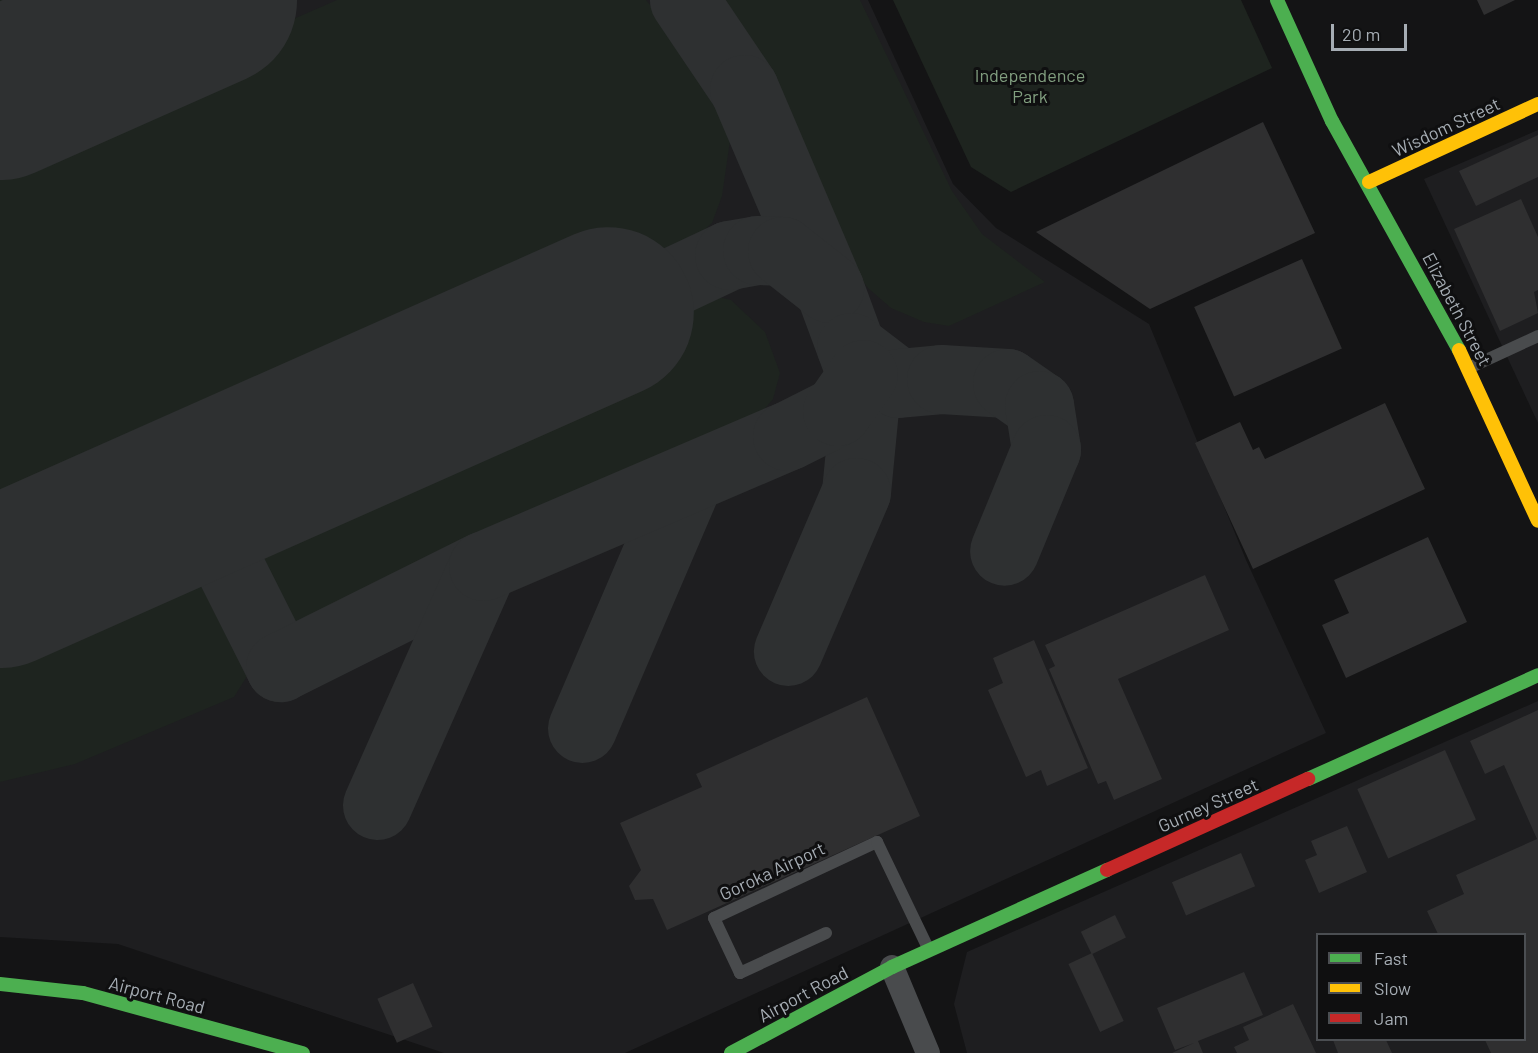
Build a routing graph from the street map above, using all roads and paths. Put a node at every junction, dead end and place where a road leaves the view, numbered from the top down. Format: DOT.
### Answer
graph roads {
  1 [pos="1277,0"];
  2 [pos="1309,33"];
  3 [pos="1538,104"];
  4 [pos="1332,121"];
  5 [pos="1369,182"];
  6 [pos="1538,336"];
  7 [pos="1469,368"];
  8 [pos="1538,521"];
  9 [pos="1538,675"];
  10 [pos="826,933"];
  11 [pos="929,951"];
  12 [pos="892,967"];
  13 [pos="0,984"];
  14 [pos="303,1053"];
  15 [pos="731,1053"];
  16 [pos="928,1053"];
  1 -- 4 [label="street, Elizabeth Street"];
  2 -- 4 [label="street, Elizabeth Street"];
  3 -- 5 [label="street, Wisdom Street"];
  4 -- 5 [label="street, Elizabeth Street"];
  5 -- 7 [label="street, Elizabeth Street"];
  6 -- 7 [label="lane"];
  7 -- 8 [label="street, Elizabeth Street"];
  9 -- 11 [label="street, Gurney Street"];
  10 -- 11 [label="lane, Goroka Airport"];
  11 -- 12 [label="street, Gurney Street"];
  12 -- 15 [label="street, Airport Road"];
  12 -- 16 [label="street"];
  13 -- 14 [label="street, Airport Road"];
}
